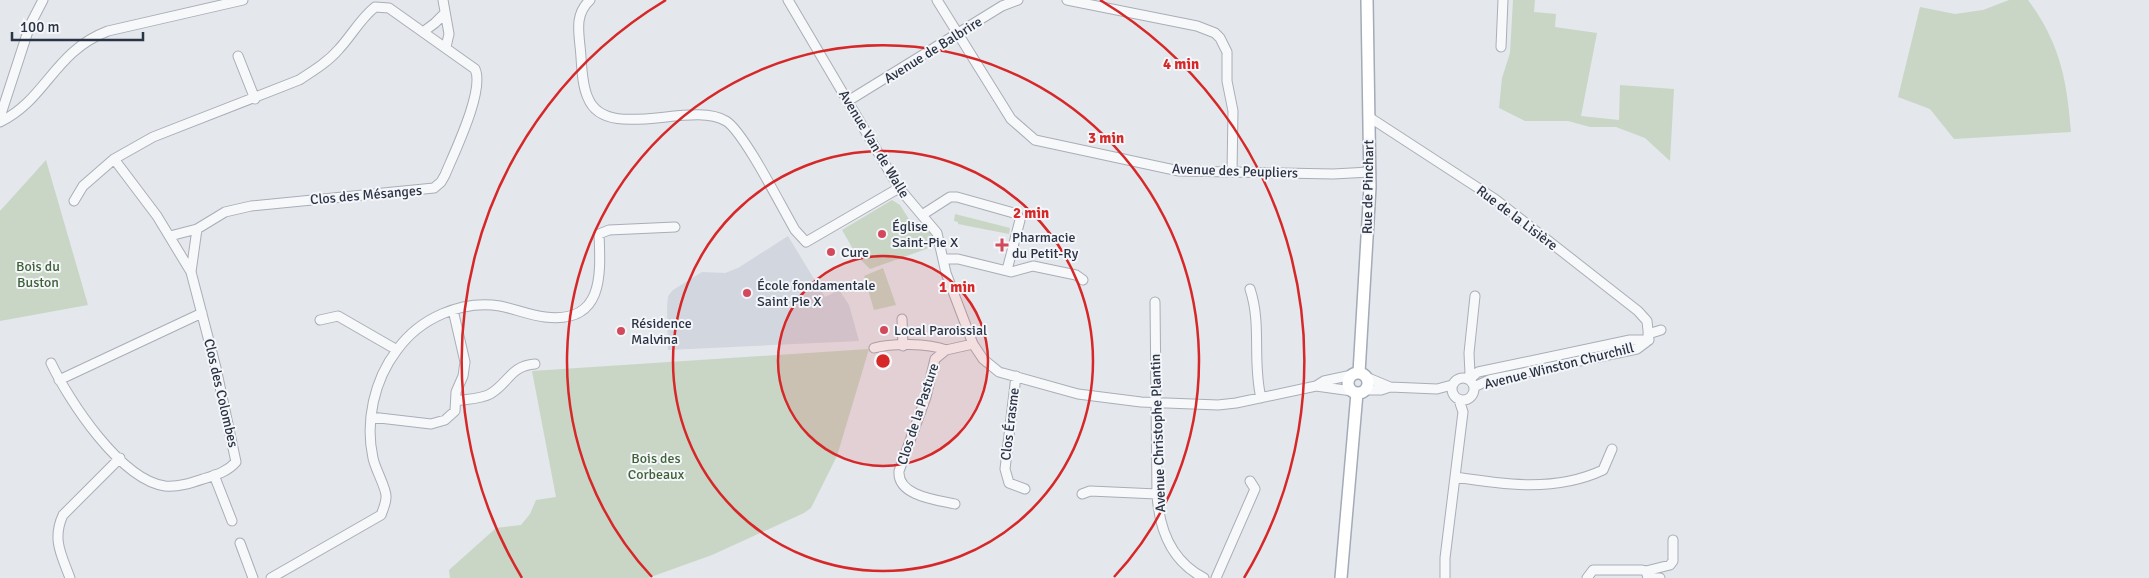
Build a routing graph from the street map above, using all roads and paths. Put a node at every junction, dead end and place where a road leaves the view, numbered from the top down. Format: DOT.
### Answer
graph roads {
  1 [pos="43,0"];
  2 [pos="244,0"];
  3 [pos="443,0"];
  4 [pos="590,0"];
  5 [pos="788,0"];
  6 [pos="936,0"];
  7 [pos="1018,0"];
  8 [pos="1067,0"];
  9 [pos="1367,0"];
  10 [pos="1503,0"];
  11 [pos="1084,2"];
  12 [pos="1095,3"];
  13 [pos="217,4"];
  14 [pos="445,13"];
  15 [pos="423,32"];
  16 [pos="958,34"];
  17 [pos="446,47"];
  18 [pos="1501,47"];
  19 [pos="238,56"];
  20 [pos="255,98"];
  21 [pos="848,101"];
  22 [pos="0,117"];
  23 [pos="1369,117"];
  24 [pos="0,122"];
  25 [pos="114,159"];
  26 [pos="1232,172"];
  27 [pos="1370,172"];
  28 [pos="899,188"];
  29 [pos="74,201"];
  30 [pos="922,215"];
  31 [pos="675,227"];
  32 [pos="197,229"];
  33 [pos="170,236"];
  34 [pos="944,259"];
  35 [pos="1006,270"];
  36 [pos="191,272"];
  37 [pos="1083,280"];
  38 [pos="1250,289"];
  39 [pos="1475,296"];
  40 [pos="1155,302"];
  41 [pos="453,310"];
  42 [pos="202,313"];
  43 [pos="902,319"];
  44 [pos="320,320"];
  45 [pos="1661,330"];
  46 [pos="1648,337"];
  47 [pos="974,344"];
  48 [pos="903,346"];
  49 [pos="874,348"];
  50 [pos="396,350"];
  51 [pos="946,350"];
  52 [pos="1468,362"];
  53 [pos="50,363"];
  54 [pos="535,364"];
  55 [pos="1478,372"];
  56 [pos="1359,375"];
  57 [pos="1016,376"];
  58 [pos="59,380"];
  59 [pos="1468,381"];
  60 [pos="1316,386"];
  61 [pos="1390,387"];
  62 [pos="1358,391"];
  63 [pos="1454,393"];
  64 [pos="1261,398"];
  65 [pos="1469,399"];
  66 [pos="456,401"];
  67 [pos="1157,402"];
  68 [pos="1463,412"];
  69 [pos="371,417"];
  70 [pos="1612,449"];
  71 [pos="120,458"];
  72 [pos="214,475"];
  73 [pos="1456,477"];
  74 [pos="1250,481"];
  75 [pos="1025,489"];
  76 [pos="1082,494"];
  77 [pos="1157,494"];
  78 [pos="955,504"];
  79 [pos="232,521"];
  80 [pos="1673,540"];
  81 [pos="240,543"];
  82 [pos="1647,575"];
  83 [pos="70,578"];
  84 [pos="253,578"];
  85 [pos="271,578"];
  86 [pos="1204,578"];
  87 [pos="1216,578"];
  88 [pos="1341,578"];
  89 [pos="1445,578"];
  90 [pos="1587,578"];
  91 [pos="1660,578"];
  1 -- 22 [label="street"];
  2 -- 13 [label="street"];
  3 -- 14 [label="street"];
  4 -- 28 [label="street"];
  5 -- 21 [label="street, Avenue Van de Walle"];
  6 -- 16 [label="street, Avenue des Peupliers"];
  7 -- 16 [label="street, Avenue de Balbrire"];
  8 -- 11 [label="street"];
  9 -- 23 [label="main road, Rue de Pinchart"];
  10 -- 18 [label="street"];
  11 -- 12 [label="street"];
  12 -- 26 [label="street"];
  13 -- 24 [label="street"];
  14 -- 15 [label="street"];
  14 -- 17 [label="street"];
  15 -- 17 [label="street, Clos des Mésanges"];
  15 -- 20 [label="street, Clos des Mésanges"];
  16 -- 21 [label="street, Avenue de Balbrire"];
  16 -- 26 [label="street, Avenue des Peupliers"];
  17 -- 32 [label="street, Clos des Mésanges"];
  19 -- 20 [label="street"];
  20 -- 25 [label="street, Clos des Mésanges"];
  21 -- 28 [label="street, Avenue Van de Walle"];
  23 -- 27 [label="main road, Rue de Pinchart"];
  23 -- 46 [label="street, Rue de la Lisière"];
  25 -- 29 [label="street, Clos des Mésanges"];
  25 -- 33 [label="street"];
  26 -- 27 [label="street, Avenue des Peupliers"];
  27 -- 56 [label="main road, Rue de Pinchart"];
  28 -- 30 [label="street, Avenue Van de Walle"];
  30 -- 34 [label="street, Avenue Van de Walle"];
  30 -- 35 [label="street"];
  31 -- 41 [label="street"];
  32 -- 33 [label="street, Clos des Mésanges"];
  32 -- 36 [label="street"];
  33 -- 36 [label="street"];
  34 -- 35 [label="street"];
  34 -- 47 [label="street, Avenue Van de Walle"];
  35 -- 37 [label="street"];
  36 -- 42 [label="street, Clos des Colombes"];
  38 -- 64 [label="street"];
  39 -- 52 [label="street"];
  40 -- 67 [label="street, Avenue Christophe Plantin"];
  41 -- 50 [label="street"];
  41 -- 66 [label="street"];
  42 -- 58 [label="street"];
  42 -- 72 [label="street, Clos des Colombes"];
  43 -- 48 [label="street"];
  44 -- 50 [label="street"];
  45 -- 46 [label="street"];
  46 -- 55 [label="street, Avenue Winston Churchill"];
  46 -- 59 [label="street, Avenue Winston Churchill"];
  47 -- 51 [label="street, Clos de la Pasture"];
  47 -- 57 [label="street, Avenue Van de Walle"];
  48 -- 49 [label="street"];
  48 -- 51 [label="street"];
  50 -- 69 [label="street"];
  51 -- 78 [label="street, Clos de la Pasture"];
  52 -- 55 [label="street, Avenue Winston Churchill"];
  52 -- 59 [label="street"];
  53 -- 58 [label="street, Clos des Colombes"];
  54 -- 66 [label="street"];
  55 -- 59 [label="street, Avenue Winston Churchill"];
  56 -- 60 [label="street, Avenue Van de Walle"];
  56 -- 61 [label="street"];
  56 -- 62 [label="main road"];
  56 -- 62 [label="main road"];
  57 -- 67 [label="street, Avenue Van de Walle"];
  57 -- 75 [label="street, Clos Érasme"];
  58 -- 71 [label="street, Clos des Colombes"];
  59 -- 63 [label="street"];
  59 -- 65 [label="street"];
  60 -- 62 [label="street, Avenue Van de Walle"];
  60 -- 64 [label="street, Avenue Van de Walle"];
  61 -- 62 [label="street, Avenue Van de Walle"];
  61 -- 63 [label="street"];
  62 -- 88 [label="main road"];
  63 -- 65 [label="street"];
  63 -- 68 [label="street"];
  64 -- 67 [label="street, Avenue Van de Walle"];
  65 -- 68 [label="street"];
  66 -- 69 [label="street"];
  67 -- 77 [label="street, Avenue Christophe Plantin"];
  68 -- 73 [label="street"];
  69 -- 85 [label="street"];
  70 -- 73 [label="street"];
  71 -- 72 [label="street, Clos des Colombes"];
  71 -- 83 [label="street"];
  72 -- 79 [label="street"];
  73 -- 89 [label="street"];
  74 -- 87 [label="street"];
  76 -- 77 [label="street"];
  77 -- 86 [label="street, Avenue Christophe Plantin"];
  80 -- 82 [label="street"];
  81 -- 84 [label="street"];
  82 -- 90 [label="street"];
  82 -- 91 [label="street"];
}
